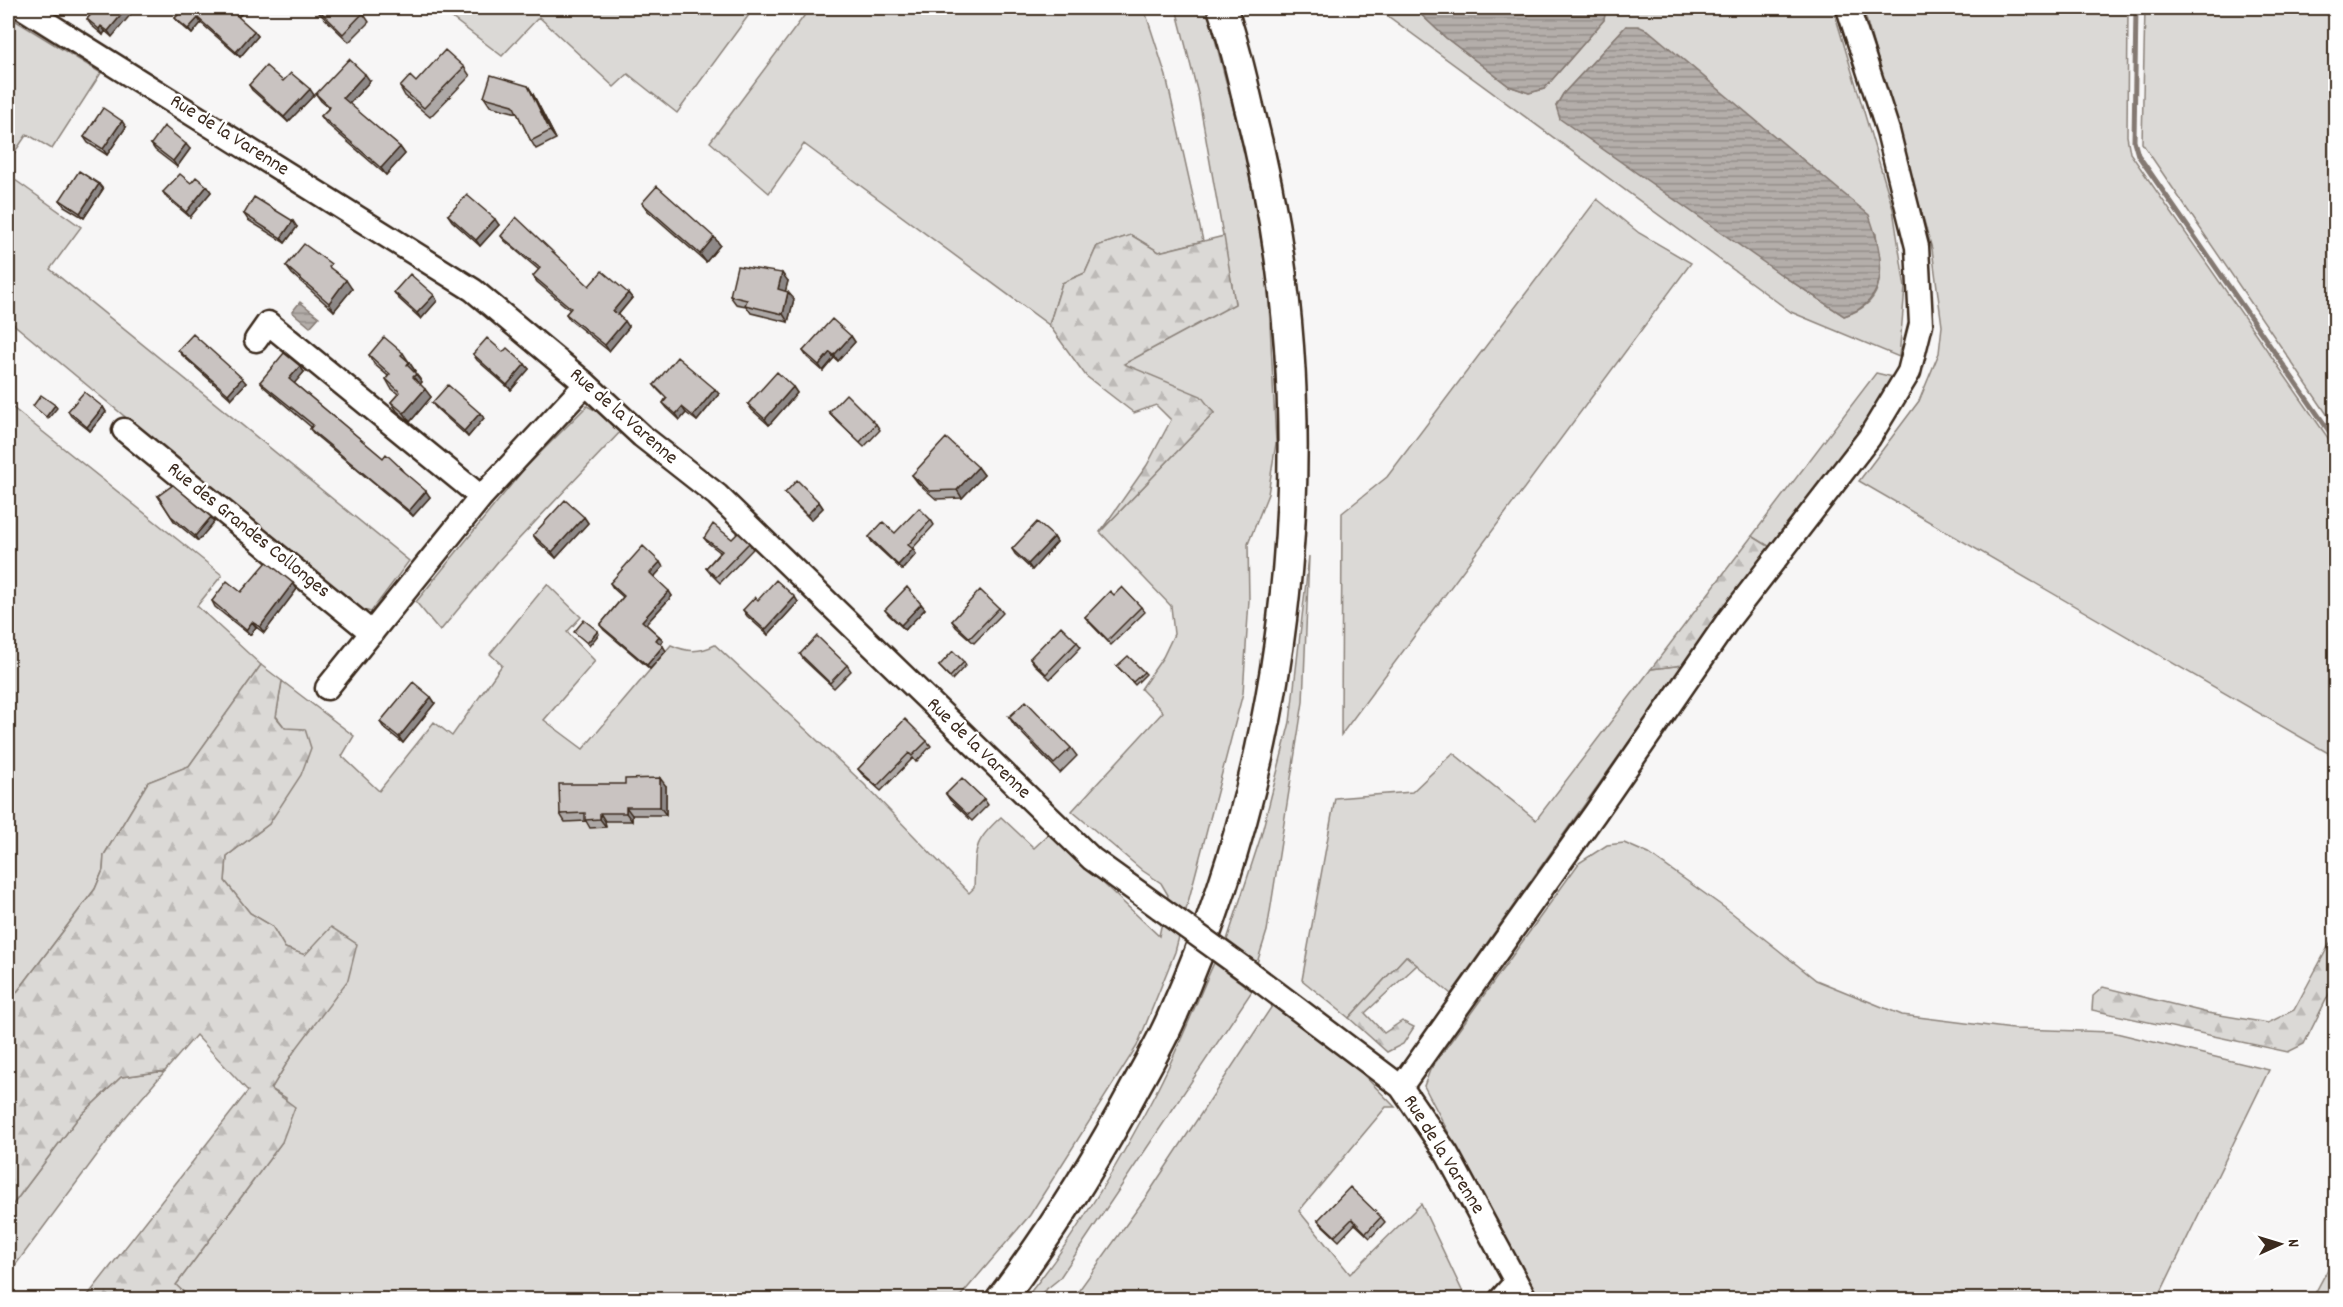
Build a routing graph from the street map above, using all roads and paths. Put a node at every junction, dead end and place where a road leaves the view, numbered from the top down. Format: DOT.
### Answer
graph roads {
  1 [pos="23,8"];
  2 [pos="1222,8"];
  3 [pos="1848,8"];
  4 [pos="256,340"];
  5 [pos="586,384"];
  6 [pos="124,430"];
  7 [pos="481,498"];
  8 [pos="372,633"];
  9 [pos="327,688"];
  10 [pos="1401,1087"];
  11 [pos="1521,1291"];
  12 [pos="1000,1299"];
  13 [pos="1500,1299"];
  1 -- 5 [label="street, Rue de la Varenne"];
  2 -- 12 [label="main road"];
  3 -- 10 [label="street"];
  4 -- 7 [label="street"];
  5 -- 7 [label="street"];
  5 -- 10 [label="street, Rue de la Varenne, bridge"];
  6 -- 8 [label="street, Rue des Grandes Collonges"];
  7 -- 8 [label="street"];
  8 -- 9 [label="street"];
  10 -- 11 [label="street, Rue de la Varenne"];
  11 -- 13 [label="street"];
}
